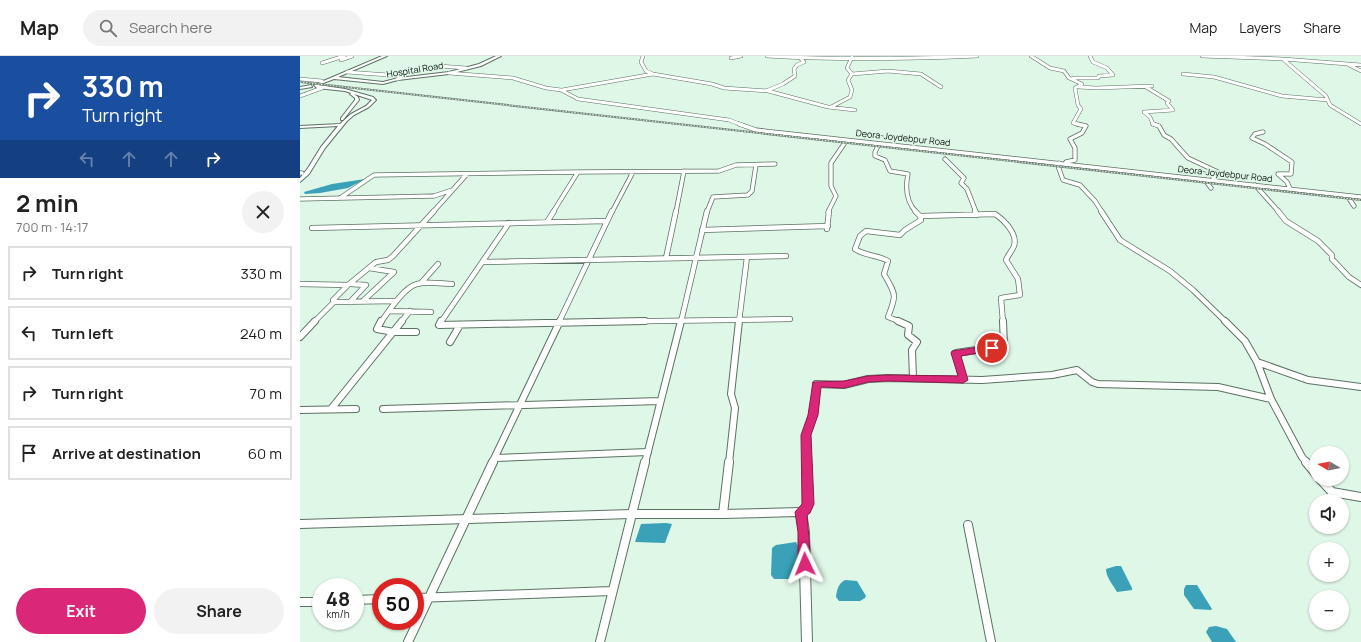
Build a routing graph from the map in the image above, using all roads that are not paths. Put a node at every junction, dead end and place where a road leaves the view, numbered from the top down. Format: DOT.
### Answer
graph roads {
  1 [pos="344,56"];
  2 [pos="352,56"];
  3 [pos="383,56"];
  4 [pos="499,56"];
  5 [pos="643,56"];
  6 [pos="741,56"];
  7 [pos="768,56"];
  8 [pos="977,56"];
  9 [pos="1031,56"];
  10 [pos="1090,56"];
  11 [pos="1202,56"];
  12 [pos="1262,56"];
  13 [pos="852,57"];
  14 [pos="952,57"];
  15 [pos="731,58"];
  16 [pos="800,58"];
  17 [pos="1267,59"];
  18 [pos="1283,59"];
  19 [pos="336,61"];
  20 [pos="322,63"];
  21 [pos="1348,64"];
  22 [pos="1361,65"];
  23 [pos="428,67"];
  24 [pos="466,68"];
  25 [pos="1361,71"];
  26 [pos="347,72"];
  27 [pos="449,73"];
  28 [pos="653,74"];
  29 [pos="852,74"];
  30 [pos="1183,74"];
  31 [pos="332,78"];
  32 [pos="1070,78"];
  33 [pos="300,79"];
  34 [pos="398,79"];
  35 [pos="322,81"];
  36 [pos="311,86"];
  37 [pos="1152,86"];
  38 [pos="941,87"];
  39 [pos="1079,87"];
  40 [pos="1146,87"];
  41 [pos="300,88"];
  42 [pos="322,88"];
  43 [pos="562,90"];
  44 [pos="766,91"];
  45 [pos="300,96"];
  46 [pos="372,100"];
  47 [pos="1328,100"];
  48 [pos="360,102"];
  49 [pos="831,107"];
  50 [pos="353,110"];
  51 [pos="362,110"];
  52 [pos="855,110"];
  53 [pos="349,115"];
  54 [pos="1361,124"];
  55 [pos="340,125"];
  56 [pos="300,127"];
  57 [pos="1263,132"];
  58 [pos="844,144"];
  59 [pos="879,144"];
  60 [pos="945,159"];
  61 [pos="1059,163"];
  62 [pos="775,164"];
  63 [pos="1066,164"];
  64 [pos="756,165"];
  65 [pos="684,171"];
  66 [pos="578,172"];
  67 [pos="633,172"];
  68 [pos="301,173"];
  69 [pos="467,174"];
  70 [pos="300,180"];
  71 [pos="1205,180"];
  72 [pos="1215,181"];
  73 [pos="1255,185"];
  74 [pos="1211,188"];
  75 [pos="1290,189"];
  76 [pos="452,190"];
  77 [pos="1352,196"];
  78 [pos="433,197"];
  79 [pos="1361,197"];
  80 [pos="340,198"];
  81 [pos="300,200"];
  82 [pos="440,204"];
  83 [pos="1354,206"];
  84 [pos="977,215"];
  85 [pos="921,216"];
  86 [pos="608,221"];
  87 [pos="547,222"];
  88 [pos="509,223"];
  89 [pos="422,225"];
  90 [pos="312,228"];
  91 [pos="702,230"];
  92 [pos="786,256"];
  93 [pos="747,257"];
  94 [pos="666,258"];
  95 [pos="696,258"];
  96 [pos="589,260"];
  97 [pos="483,262"];
  98 [pos="438,264"];
  99 [pos="369,268"];
  100 [pos="300,284"];
  101 [pos="350,284"];
  102 [pos="421,284"];
  103 [pos="452,284"];
  104 [pos="1361,285"];
  105 [pos="364,301"];
  106 [pos="396,301"];
  107 [pos="334,302"];
  108 [pos="350,302"];
  109 [pos="390,311"];
  110 [pos="410,311"];
  111 [pos="431,312"];
  112 [pos="790,319"];
  113 [pos="740,320"];
  114 [pos="681,321"];
  115 [pos="559,323"];
  116 [pos="460,325"];
  117 [pos="394,332"];
  118 [pos="416,332"];
  119 [pos="300,337"];
  120 [pos="450,342"];
  121 [pos="1257,362"];
  122 [pos="913,378"];
  123 [pos="963,380"];
  124 [pos="1361,387"];
  125 [pos="1271,399"];
  126 [pos="660,402"];
  127 [pos="519,406"];
  128 [pos="330,409"];
  129 [pos="356,409"];
  130 [pos="383,409"];
  131 [pos="300,410"];
  132 [pos="648,452"];
  133 [pos="495,458"];
  134 [pos="1309,466"];
  135 [pos="1326,486"];
  136 [pos="1361,497"];
  137 [pos="801,512"];
  138 [pos="632,514"];
  139 [pos="723,514"];
  140 [pos="466,520"];
  141 [pos="300,524"];
  142 [pos="968,525"];
  143 [pos="612,591"];
  144 [pos="424,598"];
  145 [pos="429,598"];
  146 [pos="300,602"];
  147 [pos="312,602"];
  148 [pos="408,642"];
  149 [pos="600,642"];
  150 [pos="807,642"];
  151 [pos="991,642"];
  1 -- 20 [label="street"];
  2 -- 19 [label="street"];
  3 -- 26 [label="main road"];
  3 -- 31 [label="main road"];
  4 -- 24 [label="main road, Hospital Road"];
  5 -- 28 [label="street"];
  6 -- 15 [label="street"];
  7 -- 16 [label="street"];
  8 -- 14 [label="street"];
  9 -- 32 [label="street"];
  10 -- 32 [label="street"];
  11 -- 17 [label="street"];
  12 -- 17 [label="street"];
  13 -- 14 [label="street"];
  13 -- 16 [label="street"];
  13 -- 29 [label="street"];
  16 -- 44 [label="street"];
  17 -- 18 [label="street"];
  18 -- 21 [label="street"];
  18 -- 47 [label="street"];
  21 -- 22 [label="street"];
  21 -- 25 [label="street"];
  23 -- 24 [label="street"];
  24 -- 27 [label="main road, Hospital Road"];
  26 -- 31 [label="main road"];
  26 -- 34 [label="street"];
  27 -- 34 [label="main road, Hospital Road"];
  27 -- 43 [label="street, Deora-Joydebpur Road"];
  28 -- 43 [label="street"];
  28 -- 44 [label="street"];
  29 -- 38 [label="street"];
  29 -- 49 [label="street"];
  30 -- 47 [label="street"];
  31 -- 34 [label="main road, Hospital Road"];
  31 -- 35 [label="main road"];
  31 -- 46 [label="main road"];
  32 -- 39 [label="street"];
  33 -- 35 [label="street"];
  35 -- 36 [label="main road"];
  36 -- 41 [label="main road"];
  36 -- 42 [label="main road"];
  37 -- 40 [label="street"];
  39 -- 40 [label="street"];
  39 -- 63 [label="street"];
  40 -- 72 [label="street"];
  42 -- 45 [label="street"];
  42 -- 48 [label="main road"];
  43 -- 59 [label="street, Deora-Joydebpur Road"];
  44 -- 49 [label="street"];
  46 -- 48 [label="main road"];
  46 -- 55 [label="main road"];
  47 -- 54 [label="street"];
  48 -- 50 [label="main road"];
  48 -- 51 [label="main road"];
  48 -- 55 [label="main road"];
  49 -- 52 [label="street"];
  50 -- 51 [label="main road"];
  50 -- 53 [label="main road"];
  51 -- 53 [label="main road"];
  53 -- 55 [label="main road"];
  55 -- 56 [label="main road"];
  55 -- 68 [label="main road"];
  55 -- 70 [label="main road"];
  57 -- 75 [label="street"];
  58 -- 91 [label="street"];
  59 -- 61 [label="street, Deora-Joydebpur Road"];
  59 -- 85 [label="street"];
  60 -- 84 [label="street"];
  61 -- 63 [label="street, Deora-Joydebpur Road"];
  61 -- 121 [label="street"];
  62 -- 64 [label="street"];
  63 -- 71 [label="street, Deora-Joydebpur Road"];
  64 -- 65 [label="street"];
  64 -- 91 [label="street"];
  65 -- 67 [label="street"];
  65 -- 94 [label="street"];
  66 -- 67 [label="street"];
  66 -- 69 [label="street"];
  66 -- 87 [label="street"];
  67 -- 86 [label="street"];
  69 -- 76 [label="street"];
  69 -- 80 [label="street"];
  71 -- 72 [label="street, Deora-Joydebpur Road"];
  71 -- 74 [label="street"];
  72 -- 73 [label="street, Deora-Joydebpur Road"];
  73 -- 75 [label="street, Deora-Joydebpur Road"];
  73 -- 104 [label="street"];
  75 -- 77 [label="street, Deora-Joydebpur Road"];
  76 -- 78 [label="street"];
  76 -- 82 [label="street"];
  77 -- 79 [label="street, Deora-Joydebpur Road"];
  77 -- 83 [label="street"];
  78 -- 80 [label="street"];
  78 -- 81 [label="street"];
  78 -- 82 [label="street"];
  80 -- 81 [label="street"];
  82 -- 89 [label="street"];
  84 -- 85 [label="street"];
  84 -- 123 [label="street"];
  85 -- 122 [label="street"];
  86 -- 87 [label="street"];
  86 -- 96 [label="street"];
  87 -- 88 [label="street"];
  88 -- 89 [label="street"];
  88 -- 97 [label="street"];
  89 -- 90 [label="street"];
  89 -- 99 [label="street"];
  91 -- 95 [label="street"];
  92 -- 93 [label="street"];
  93 -- 95 [label="street"];
  93 -- 113 [label="street"];
  94 -- 95 [label="street"];
  94 -- 96 [label="street"];
  95 -- 114 [label="street"];
  96 -- 97 [label="street"];
  96 -- 115 [label="street"];
  97 -- 116 [label="street"];
  98 -- 102 [label="street"];
  99 -- 101 [label="street"];
  99 -- 105 [label="street"];
  100 -- 101 [label="street"];
  101 -- 107 [label="street"];
  101 -- 108 [label="street"];
  102 -- 103 [label="street"];
  102 -- 106 [label="street"];
  105 -- 106 [label="street"];
  105 -- 108 [label="street"];
  106 -- 109 [label="street"];
  107 -- 108 [label="street"];
  107 -- 119 [label="street"];
  109 -- 110 [label="street"];
  109 -- 117 [label="street"];
  110 -- 111 [label="street"];
  110 -- 117 [label="street"];
  112 -- 113 [label="street"];
  113 -- 114 [label="street"];
  113 -- 139 [label="street"];
  114 -- 115 [label="street"];
  114 -- 126 [label="street"];
  115 -- 116 [label="street"];
  115 -- 127 [label="street"];
  116 -- 120 [label="street"];
  117 -- 118 [label="street"];
  117 -- 128 [label="street"];
  121 -- 124 [label="street"];
  121 -- 125 [label="street"];
  122 -- 123 [label="street"];
  122 -- 137 [label="street"];
  123 -- 125 [label="street"];
  125 -- 134 [label="street"];
  126 -- 127 [label="street"];
  126 -- 132 [label="street"];
  127 -- 130 [label="street"];
  127 -- 133 [label="street"];
  128 -- 129 [label="street"];
  128 -- 131 [label="street"];
  132 -- 133 [label="street"];
  132 -- 138 [label="street"];
  133 -- 140 [label="street"];
  135 -- 136 [label="street"];
  137 -- 139 [label="main road"];
  137 -- 150 [label="main road"];
  138 -- 139 [label="main road"];
  138 -- 140 [label="main road"];
  138 -- 143 [label="street"];
  140 -- 141 [label="main road"];
  140 -- 145 [label="street"];
  142 -- 151 [label="street"];
  143 -- 145 [label="street"];
  143 -- 149 [label="street"];
  144 -- 145 [label="street"];
  145 -- 148 [label="street"];
  146 -- 147 [label="street"];
}
